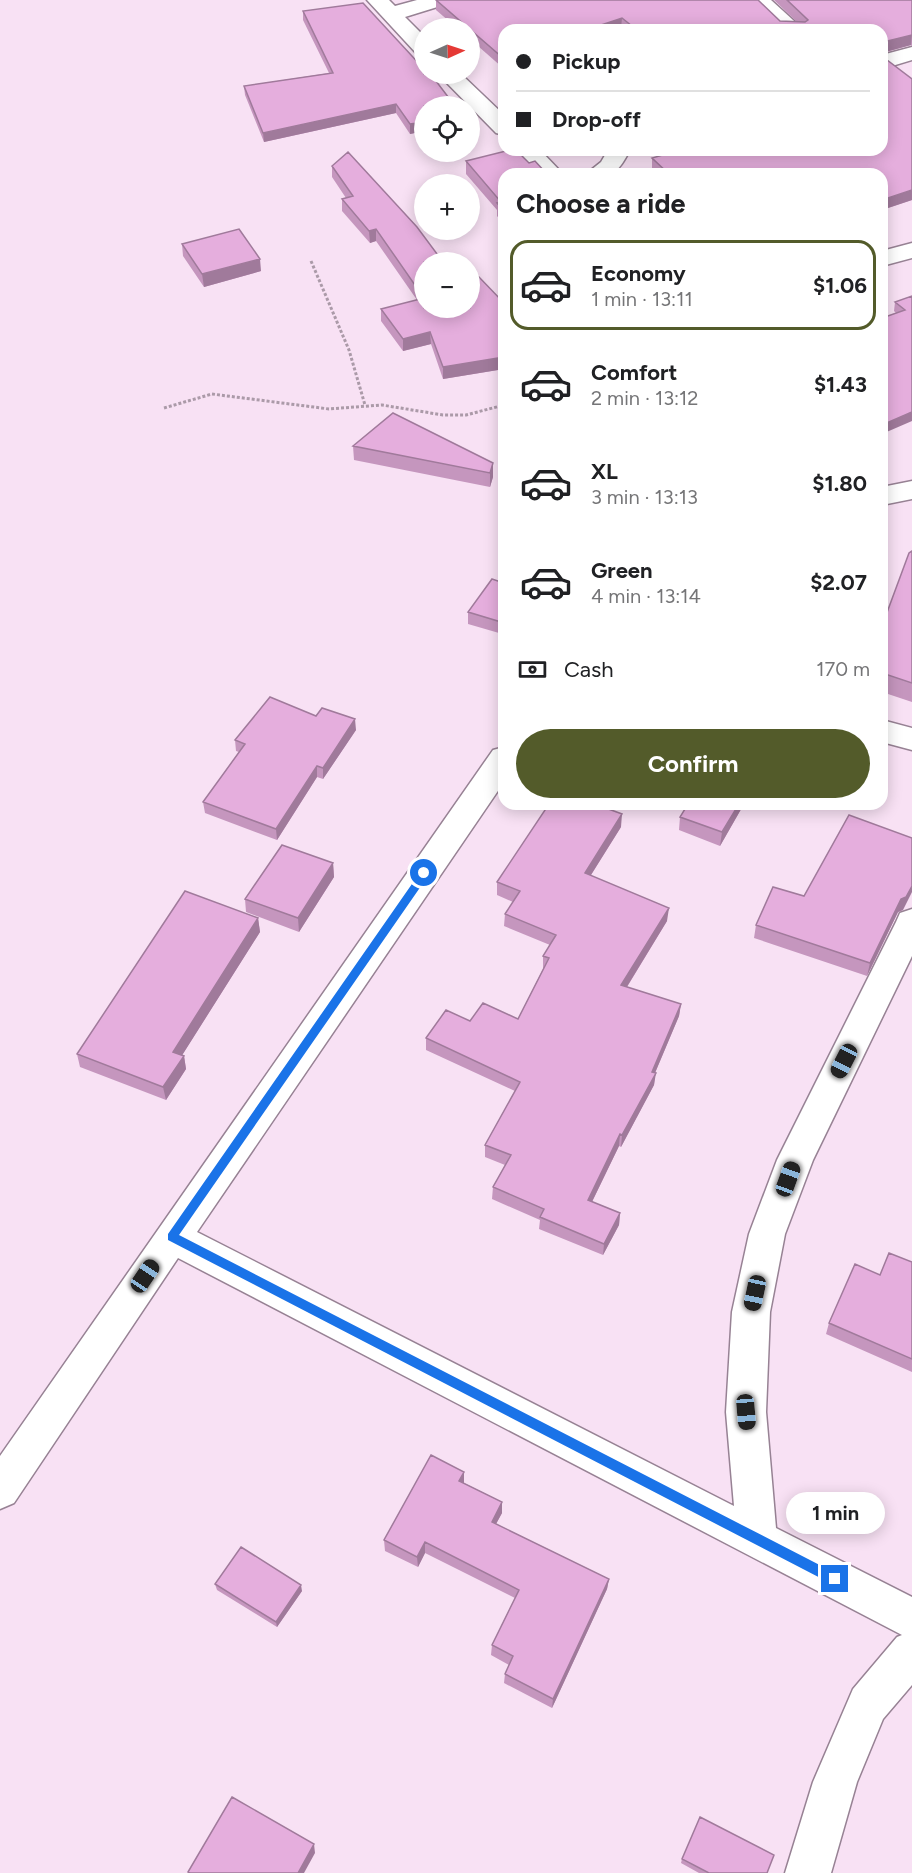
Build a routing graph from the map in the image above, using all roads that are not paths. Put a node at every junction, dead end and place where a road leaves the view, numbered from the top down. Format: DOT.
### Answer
graph roads {
  1 [pos="440,0"];
  2 [pos="759,0"];
  3 [pos="384,7"];
  4 [pos="786,24"];
  5 [pos="414,38"];
  6 [pos="912,53"];
  7 [pos="888,60"];
  8 [pos="459,84"];
  9 [pos="498,122"];
  10 [pos="533,156"];
  11 [pos="616,156"];
  12 [pos="545,168"];
  13 [pos="607,168"];
  14 [pos="912,250"];
  15 [pos="888,257"];
  16 [pos="912,490"];
  17 [pos="888,495"];
  18 [pos="888,733"];
  19 [pos="912,739"];
  20 [pos="498,767"];
  21 [pos="912,922"];
  22 [pos="172,1237"];
  23 [pos="0,1490"];
  24 [pos="757,1539"];
  25 [pos="912,1619"];
  26 [pos="912,1652"];
  27 [pos="808,1873"];
  1 -- 3 [label="street"];
  2 -- 4 [label="street"];
  3 -- 5 [label="street"];
  6 -- 7 [label="street"];
  8 -- 9 [label="street"];
  10 -- 12 [label="street"];
  11 -- 13 [label="street"];
  14 -- 15 [label="street"];
  16 -- 17 [label="street"];
  18 -- 19 [label="street"];
  20 -- 22 [label="street"];
  21 -- 24 [label="street"];
  22 -- 23 [label="street"];
  22 -- 24 [label="street"];
  24 -- 25 [label="street"];
  26 -- 27 [label="street"];
}
